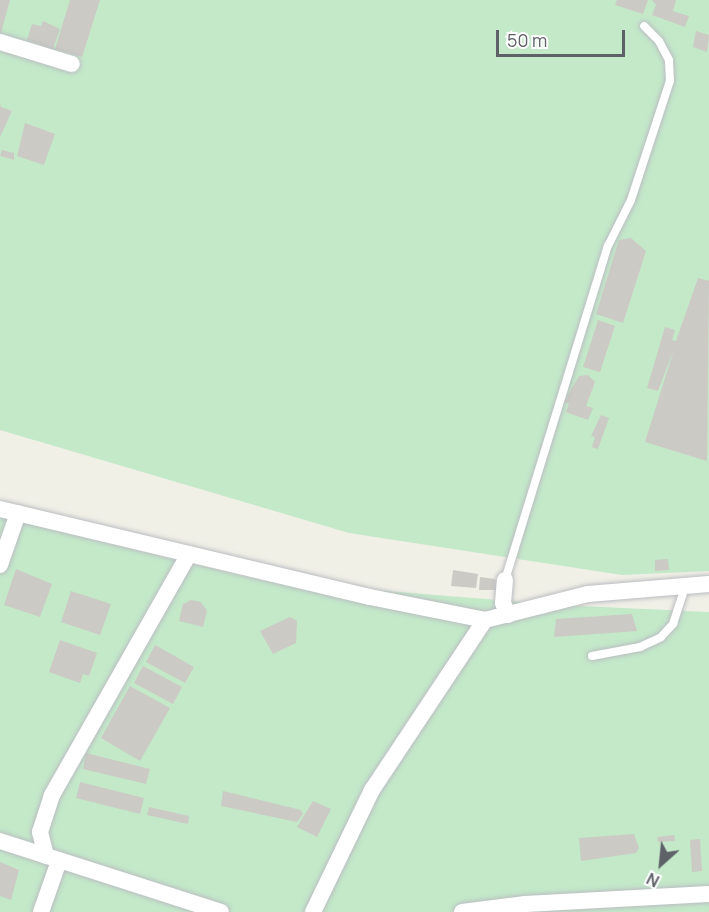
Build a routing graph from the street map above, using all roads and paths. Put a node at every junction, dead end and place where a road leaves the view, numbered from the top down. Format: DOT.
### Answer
graph roads {
  1 [pos="644,26"];
  2 [pos="0,42"];
  3 [pos="72,64"];
  4 [pos="0,509"];
  5 [pos="18,513"];
  6 [pos="189,554"];
  7 [pos="0,565"];
  8 [pos="505,580"];
  9 [pos="709,584"];
  10 [pos="686,586"];
  11 [pos="508,615"];
  12 [pos="485,620"];
  13 [pos="592,656"];
  14 [pos="0,841"];
  15 [pos="53,859"];
  16 [pos="709,894"];
  17 [pos="321,908"];
  18 [pos="199,909"];
  19 [pos="41,912"];
  20 [pos="221,912"];
  21 [pos="462,912"];
  1 -- 8 [label="lane"];
  2 -- 3 [label="street"];
  4 -- 5 [label="street"];
  5 -- 6 [label="street"];
  5 -- 7 [label="street"];
  6 -- 12 [label="street"];
  6 -- 15 [label="street"];
  8 -- 11 [label="street"];
  9 -- 10 [label="street"];
  10 -- 11 [label="street"];
  10 -- 13 [label="lane"];
  11 -- 12 [label="street"];
  12 -- 17 [label="street"];
  14 -- 15 [label="street"];
  15 -- 18 [label="street"];
  15 -- 19 [label="street"];
  16 -- 21 [label="street"];
  18 -- 20 [label="street"];
}
